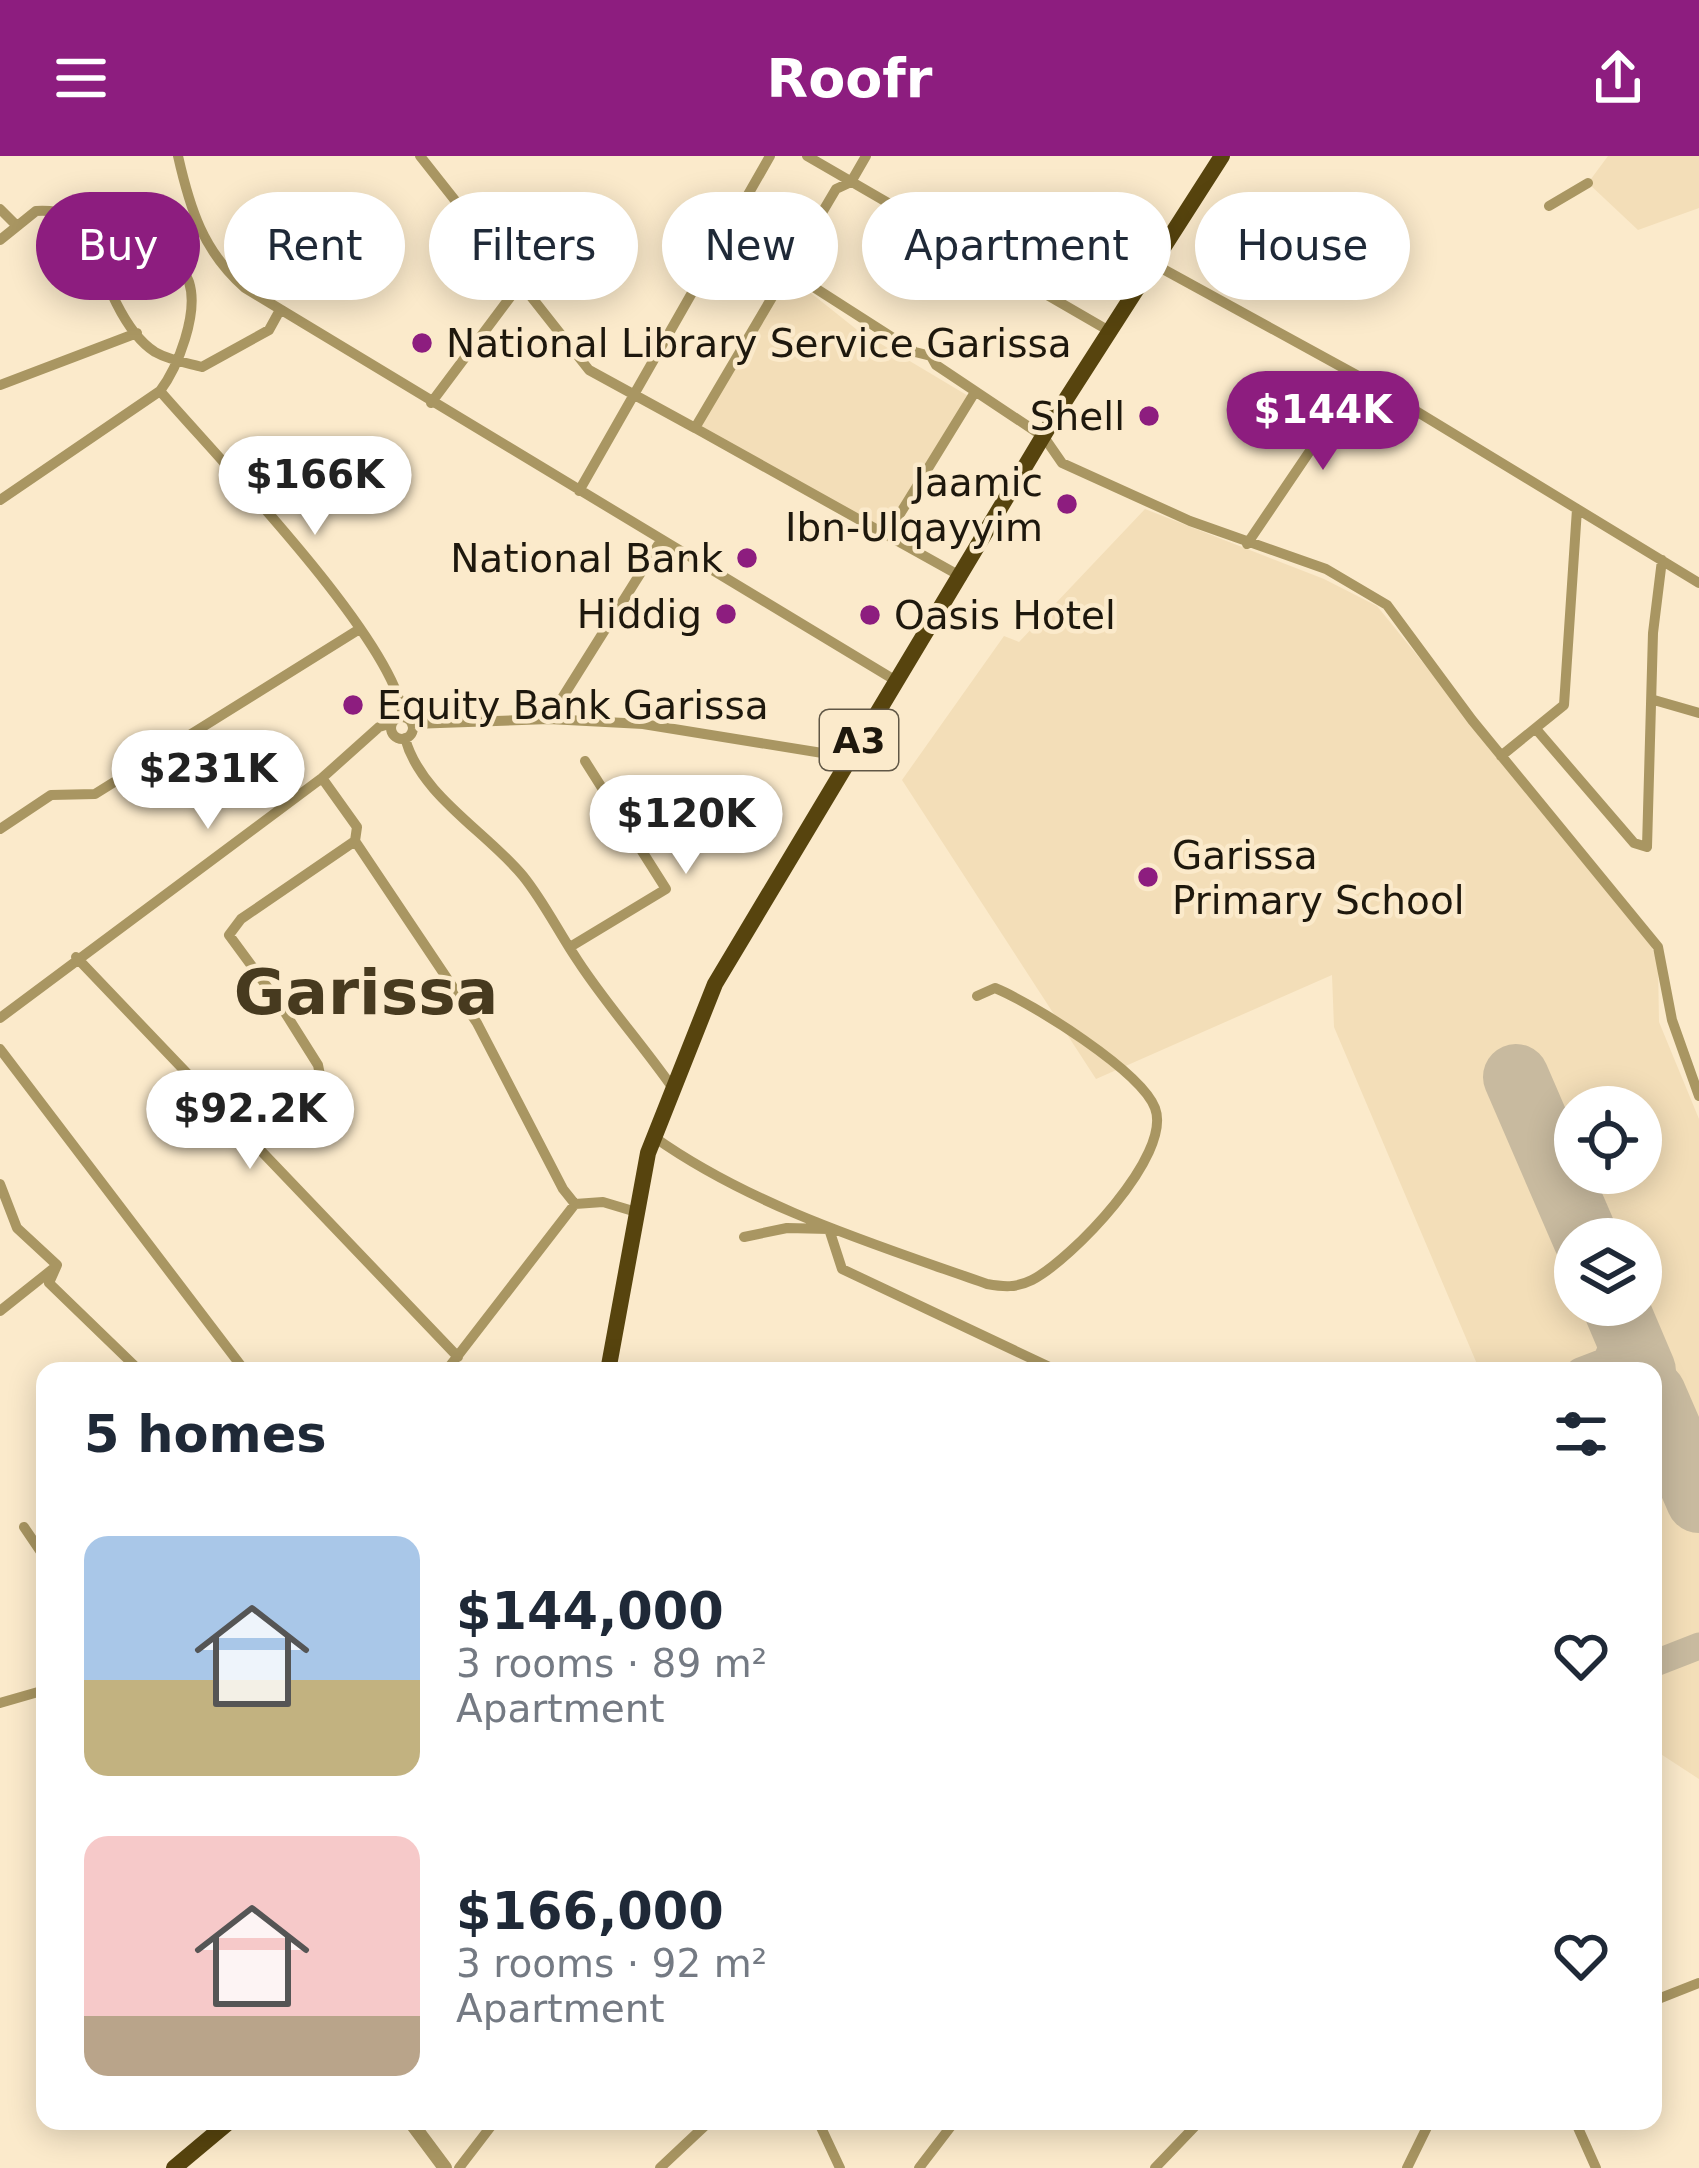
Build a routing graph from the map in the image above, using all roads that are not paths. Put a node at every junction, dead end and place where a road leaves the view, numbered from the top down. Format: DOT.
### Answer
graph roads {
  1 [pos="178,156"];
  2 [pos="420,156"];
  3 [pos="770,156"];
  4 [pos="808,156"];
  5 [pos="866,156"];
  6 [pos="1222,156"];
  7 [pos="850,182"];
  8 [pos="1588,183"];
  9 [pos="188,192"];
  10 [pos="448,192"];
  11 [pos="834,192"];
  12 [pos="1549,206"];
  13 [pos="0,209"];
  14 [pos="36,211"];
  15 [pos="16,225"];
  16 [pos="200,230"];
  17 [pos="1171,234"];
  18 [pos="0,240"];
  19 [pos="1171,273"];
  20 [pos="121,300"];
  21 [pos="189,300"];
  22 [pos="508,300"];
  23 [pos="533,300"];
  24 [pos="770,300"];
  25 [pos="834,300"];
  26 [pos="1130,300"];
  27 [pos="280,310"];
  28 [pos="1111,332"];
  29 [pos="137,333"];
  30 [pos="176,361"];
  31 [pos="1360,377"];
  32 [pos="0,386"];
  33 [pos="160,391"];
  34 [pos="975,392"];
  35 [pos="631,394"];
  36 [pos="430,403"];
  37 [pos="695,428"];
  38 [pos="1044,437"];
  39 [pos="579,491"];
  40 [pos="0,500"];
  41 [pos="1577,509"];
  42 [pos="887,536"];
  43 [pos="659,542"];
  44 [pos="1247,544"];
  45 [pos="1662,560"];
  46 [pos="962,577"];
  47 [pos="1699,583"];
  48 [pos="358,630"];
  49 [pos="898,682"];
  50 [pos="1654,700"];
  51 [pos="1699,713"];
  52 [pos="549,719"];
  53 [pos="401,727"];
  54 [pos="1536,729"];
  55 [pos="1501,756"];
  56 [pos="847,757"];
  57 [pos="585,761"];
  58 [pos="322,778"];
  59 [pos="0,829"];
  60 [pos="355,841"];
  61 [pos="570,946"];
  62 [pos="76,957"];
  63 [pos="977,996"];
  64 [pos="0,1018"];
  65 [pos="0,1049"];
  66 [pos="672,1087"];
  67 [pos="1699,1096"];
  68 [pos="654,1137"];
  69 [pos="254,1142"];
  70 [pos="0,1184"];
  71 [pos="575,1204"];
  72 [pos="633,1210"];
  73 [pos="829,1229"];
  74 [pos="744,1237"];
  75 [pos="57,1265"];
  76 [pos="0,1311"];
  77 [pos="458,1357"];
  78 [pos="131,1362"];
  79 [pos="238,1362"];
  80 [pos="454,1362"];
  81 [pos="609,1362"];
  82 [pos="1039,1362"];
  83 [pos="24,1527"];
  84 [pos="36,1545"];
  85 [pos="36,1693"];
  86 [pos="0,1703"];
  87 [pos="1699,1983"];
  88 [pos="1662,1997"];
  89 [pos="219,2130"];
  90 [pos="417,2130"];
  91 [pos="488,2130"];
  92 [pos="700,2130"];
  93 [pos="822,2130"];
  94 [pos="948,2130"];
  95 [pos="1191,2130"];
  96 [pos="1426,2130"];
  97 [pos="1578,2130"];
  98 [pos="174,2168"];
  99 [pos="445,2168"];
  100 [pos="459,2168"];
  101 [pos="660,2168"];
  102 [pos="840,2168"];
  103 [pos="919,2168"];
  104 [pos="1155,2168"];
  105 [pos="1407,2168"];
  106 [pos="1596,2168"];
  1 -- 9 [label="street"];
  2 -- 10 [label="street"];
  3 -- 35 [label="street"];
  4 -- 7 [label="street"];
  5 -- 7 [label="street"];
  6 -- 17 [label="highway, A3"];
  7 -- 11 [label="street"];
  7 -- 28 [label="street"];
  8 -- 12 [label="street"];
  13 -- 15 [label="street"];
  14 -- 15 [label="street"];
  15 -- 18 [label="street"];
  16 -- 27 [label="street"];
  19 -- 31 [label="street"];
  20 -- 29 [label="street"];
  21 -- 30 [label="street"];
  22 -- 36 [label="street"];
  23 -- 35 [label="street"];
  24 -- 37 [label="street"];
  25 -- 34 [label="street"];
  26 -- 28 [label="highway, A3"];
  27 -- 30 [label="street"];
  27 -- 36 [label="street"];
  28 -- 38 [label="highway, A3"];
  29 -- 30 [label="street"];
  29 -- 32 [label="street"];
  30 -- 33 [label="street"];
  31 -- 41 [label="street"];
  31 -- 44 [label="street"];
  33 -- 40 [label="street"];
  33 -- 48 [label="street"];
  34 -- 38 [label="street"];
  34 -- 42 [label="street"];
  35 -- 37 [label="street"];
  35 -- 39 [label="street"];
  36 -- 39 [label="street"];
  37 -- 42 [label="street"];
  38 -- 44 [label="street"];
  38 -- 46 [label="highway, A3"];
  39 -- 43 [label="street"];
  41 -- 45 [label="street"];
  41 -- 54 [label="street"];
  42 -- 46 [label="street"];
  43 -- 49 [label="street"];
  43 -- 52 [label="street"];
  44 -- 55 [label="street"];
  45 -- 47 [label="street"];
  45 -- 50 [label="street"];
  46 -- 49 [label="highway, A3"];
  48 -- 53 [label="street"];
  48 -- 59 [label="street"];
  49 -- 56 [label="highway, A3"];
  50 -- 51 [label="street"];
  50 -- 54 [label="street"];
  52 -- 53 [label="street"];
  52 -- 56 [label="street"];
  53 -- 58 [label="street"];
  53 -- 61 [label="street"];
  54 -- 55 [label="street"];
  55 -- 67 [label="street"];
  56 -- 66 [label="highway, A3"];
  57 -- 61 [label="street"];
  58 -- 60 [label="street"];
  58 -- 62 [label="street"];
  60 -- 69 [label="street"];
  60 -- 71 [label="street"];
  61 -- 66 [label="street"];
  62 -- 64 [label="street"];
  62 -- 69 [label="street"];
  63 -- 73 [label="street"];
  65 -- 79 [label="street"];
  66 -- 68 [label="highway, A3"];
  68 -- 72 [label="highway, A3"];
  68 -- 73 [label="street"];
  69 -- 77 [label="street"];
  70 -- 75 [label="street"];
  71 -- 72 [label="street"];
  71 -- 77 [label="street"];
  72 -- 81 [label="highway, A3"];
  73 -- 74 [label="street"];
  73 -- 82 [label="street"];
  75 -- 76 [label="street"];
  75 -- 78 [label="street"];
  77 -- 80 [label="street"];
  83 -- 84 [label="street"];
  85 -- 86 [label="street"];
  87 -- 88 [label="street"];
  89 -- 98 [label="highway"];
  90 -- 99 [label="street"];
  91 -- 100 [label="street"];
  92 -- 101 [label="street"];
  93 -- 102 [label="street"];
  94 -- 103 [label="street"];
  95 -- 104 [label="street"];
  96 -- 105 [label="street"];
  97 -- 106 [label="street"];
}
